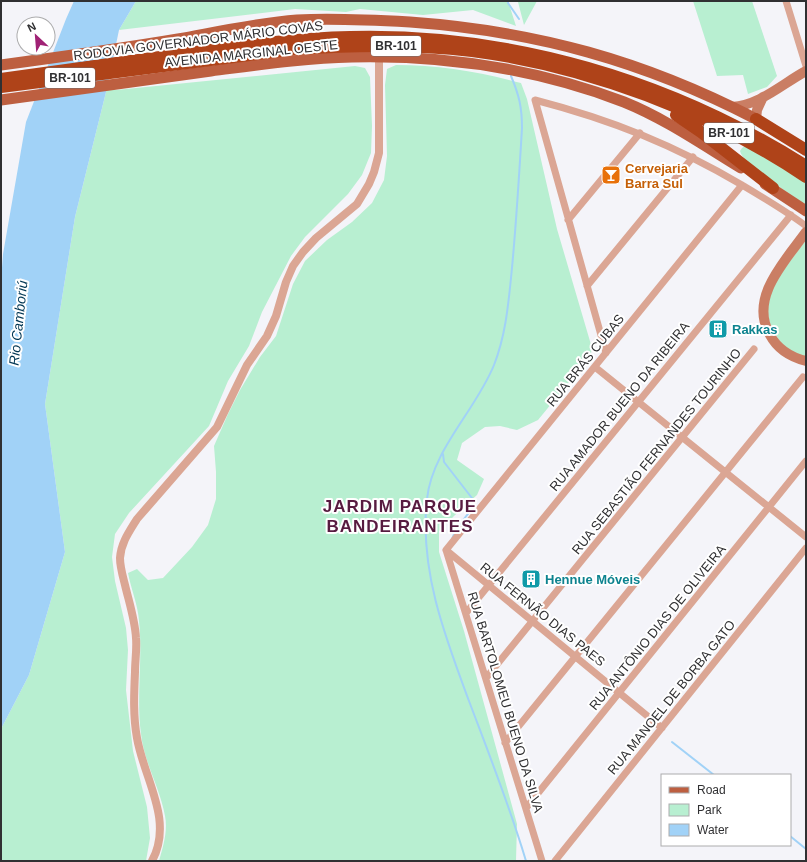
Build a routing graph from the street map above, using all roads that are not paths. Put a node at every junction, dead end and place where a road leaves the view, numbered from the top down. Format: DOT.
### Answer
graph roads {
  1 [pos="786,1"];
  2 [pos="379,58"];
  3 [pos="138,64"];
  4 [pos="1,65"];
  5 [pos="806,66"];
  6 [pos="806,72"];
  7 [pos="1,79"];
  8 [pos="1,87"];
  9 [pos="648,97"];
  10 [pos="763,97"];
  11 [pos="1,100"];
  12 [pos="732,107"];
  13 [pos="756,119"];
  14 [pos="640,134"];
  15 [pos="806,150"];
  16 [pos="693,157"];
  17 [pos="806,166"];
  18 [pos="806,177"];
  19 [pos="742,185"];
  20 [pos="773,188"];
  21 [pos="806,212"];
  22 [pos="791,215"];
  23 [pos="568,220"];
  24 [pos="806,226"];
  25 [pos="806,232"];
  26 [pos="587,286"];
  27 [pos="754,349"];
  28 [pos="606,353"];
  29 [pos="806,361"];
  30 [pos="595,367"];
  31 [pos="803,377"];
  32 [pos="638,402"];
  33 [pos="682,437"];
  34 [pos="806,461"];
  35 [pos="726,472"];
  36 [pos="769,507"];
  37 [pos="806,537"];
  38 [pos="806,548"];
  39 [pos="446,550"];
  40 [pos="488,585"];
  41 [pos="466,613"];
  42 [pos="532,621"];
  43 [pos="576,657"];
  44 [pos="486,678"];
  45 [pos="619,692"];
  46 [pos="662,728"];
  47 [pos="506,743"];
  48 [pos="526,808"];
  49 [pos="152,861"];
  50 [pos="542,861"];
  51 [pos="555,861"];
  1 -- 5 [label="street"];
  2 -- 11 [label="main road, AVENIDA MARGINAL OESTE"];
  2 -- 20 [label="main road, AVENIDA MARGINAL OESTE"];
  2 -- 49 [label="street"];
  3 -- 7 [label="highway, RODOVIA GOVERNADOR MÁRIO COVAS / BR-101"];
  3 -- 8 [label="highway, RODOVIA GOVERNADOR MÁRIO COVAS / BR-101"];
  3 -- 9 [label="highway, RODOVIA GOVERNADOR MÁRIO COVAS / BR-101"];
  3 -- 17 [label="highway, RODOVIA GOVERNADOR MÁRIO COVAS / BR-101"];
  4 -- 12 [label="main road"];
  6 -- 10 [label="main road"];
  9 -- 18 [label="highway, RODOVIA GOVERNADOR MÁRIO COVAS / BR-101"];
  9 -- 20 [label="highway"];
  10 -- 12 [label="main road"];
  10 -- 13 [label="main road"];
  12 -- 13 [label="main road"];
  13 -- 15 [label="highway"];
  14 -- 16 [label="street"];
  14 -- 23 [label="street"];
  14 -- 23 [label="street"];
  16 -- 19 [label="street"];
  16 -- 26 [label="street"];
  19 -- 22 [label="street"];
  19 -- 28 [label="street, RUA BRÁS CUBAS"];
  20 -- 21 [label="main road, AVENIDA MARGINAL OESTE"];
  22 -- 24 [label="street"];
  22 -- 32 [label="street, RUA AMADOR BUENO DA RIBEIRA"];
  23 -- 26 [label="street"];
  25 -- 29 [label="main road"];
  26 -- 28 [label="street"];
  27 -- 33 [label="street, RUA SEBASTIÃO FERNANDES TOURINHO"];
  28 -- 30 [label="street, RUA BRÁS CUBAS"];
  30 -- 32 [label="street"];
  30 -- 39 [label="street, RUA BRÁS CUBAS"];
  31 -- 35 [label="street"];
  32 -- 33 [label="street"];
  32 -- 40 [label="street, RUA AMADOR BUENO DA RIBEIRA"];
  33 -- 35 [label="street"];
  33 -- 42 [label="street, RUA SEBASTIÃO FERNANDES TOURINHO"];
  34 -- 36 [label="street, RUA ANTÔNIO DIAS DE OLIVEIRA"];
  35 -- 36 [label="street"];
  35 -- 43 [label="street"];
  36 -- 37 [label="street"];
  36 -- 45 [label="street, RUA ANTÔNIO DIAS DE OLIVEIRA"];
  38 -- 46 [label="street, RUA MANOEL DE BORBA GATO"];
  39 -- 40 [label="street, RUA FERNÃO DIAS PAES"];
  39 -- 41 [label="street, RUA BARTOLOMEU BUENO DA SILVA"];
  40 -- 41 [label="street, RUA AMADOR BUENO DA RIBEIRA"];
  40 -- 42 [label="street, RUA FERNÃO DIAS PAES"];
  41 -- 44 [label="street, RUA BARTOLOMEU BUENO DA SILVA"];
  42 -- 43 [label="street, RUA FERNÃO DIAS PAES"];
  42 -- 44 [label="street, RUA SEBASTIÃO FERNANDES TOURINHO"];
  43 -- 45 [label="street, RUA FERNÃO DIAS PAES"];
  43 -- 47 [label="street"];
  44 -- 47 [label="street, RUA BARTOLOMEU BUENO DA SILVA"];
  45 -- 46 [label="street, RUA FERNÃO DIAS PAES"];
  45 -- 48 [label="street, RUA ANTÔNIO DIAS DE OLIVEIRA"];
  46 -- 51 [label="street, RUA MANOEL DE BORBA GATO"];
  47 -- 48 [label="street, RUA BARTOLOMEU BUENO DA SILVA"];
  48 -- 50 [label="street, RUA BARTOLOMEU BUENO DA SILVA"];
}
